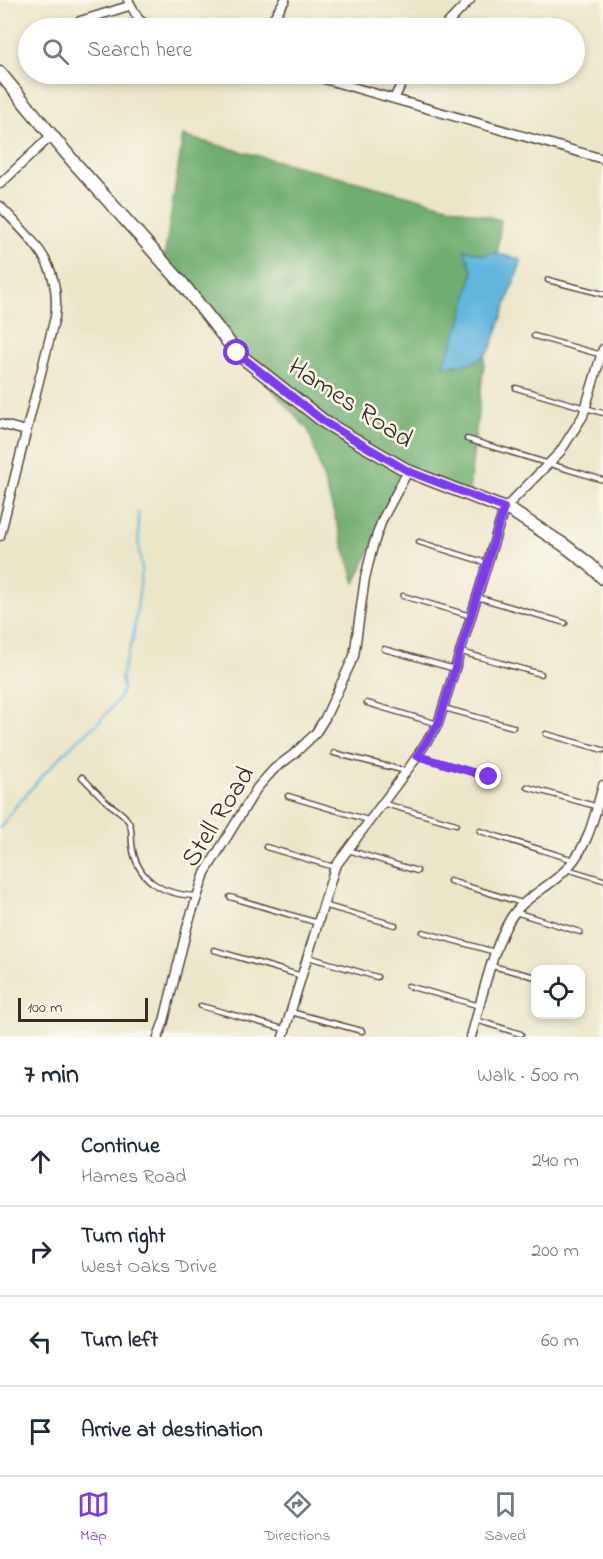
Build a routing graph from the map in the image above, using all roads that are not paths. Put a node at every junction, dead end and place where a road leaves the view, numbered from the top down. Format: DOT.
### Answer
graph roads {
  1 [pos="285,0"];
  2 [pos="470,0"];
  3 [pos="128,3"];
  4 [pos="88,18"];
  5 [pos="138,18"];
  6 [pos="273,18"];
  7 [pos="453,18"];
  8 [pos="0,73"];
  9 [pos="342,84"];
  10 [pos="401,84"];
  11 [pos="394,99"];
  12 [pos="51,136"];
  13 [pos="603,157"];
  14 [pos="0,184"];
  15 [pos="0,206"];
  16 [pos="548,280"];
  17 [pos="603,294"];
  18 [pos="534,336"];
  19 [pos="602,353"];
  20 [pos="516,388"];
  21 [pos="585,408"];
  22 [pos="603,413"];
  23 [pos="0,424"];
  24 [pos="27,431"];
  25 [pos="467,439"];
  26 [pos="548,464"];
  27 [pos="408,471"];
  28 [pos="603,480"];
  29 [pos="504,508"];
  30 [pos="0,536"];
  31 [pos="419,542"];
  32 [pos="487,562"];
  33 [pos="603,578"];
  34 [pos="403,596"];
  35 [pos="477,597"];
  36 [pos="471,616"];
  37 [pos="565,623"];
  38 [pos="384,649"];
  39 [pos="460,651"];
  40 [pos="455,669"];
  41 [pos="541,674"];
  42 [pos="367,703"];
  43 [pos="443,708"];
  44 [pos="438,724"];
  45 [pos="513,727"];
  46 [pos="546,734"];
  47 [pos="603,750"];
  48 [pos="334,753"];
  49 [pos="417,756"];
  50 [pos="406,771"];
  51 [pos="82,777"];
  52 [pos="489,777"];
  53 [pos="603,785"];
  54 [pos="527,788"];
  55 [pos="288,796"];
  56 [pos="382,803"];
  57 [pos="597,807"];
  58 [pos="369,820"];
  59 [pos="593,820"];
  60 [pos="603,822"];
  61 [pos="456,824"];
  62 [pos="480,831"];
  63 [pos="266,847"];
  64 [pos="347,850"];
  65 [pos="576,861"];
  66 [pos="334,867"];
  67 [pos="567,869"];
  68 [pos="417,871"];
  69 [pos="603,880"];
  70 [pos="450,881"];
  71 [pos="197,896"];
  72 [pos="230,897"];
  73 [pos="524,903"];
  74 [pos="323,905"];
  75 [pos="515,912"];
  76 [pos="318,923"];
  77 [pos="395,925"];
  78 [pos="423,932"];
  79 [pos="580,932"];
  80 [pos="214,950"];
  81 [pos="496,952"];
  82 [pos="307,957"];
  83 [pos="492,966"];
  84 [pos="302,976"];
  85 [pos="531,976"];
  86 [pos="377,977"];
  87 [pos="408,986"];
  88 [pos="201,1006"];
  89 [pos="480,1006"];
  90 [pos="291,1012"];
  91 [pos="476,1020"];
  92 [pos="362,1031"];
  93 [pos="284,1033"];
  94 [pos="520,1034"];
  95 [pos="158,1037"];
  96 [pos="471,1037"];
  1 -- 6 [label="street"];
  2 -- 7 [label="street"];
  3 -- 4 [label="street"];
  3 -- 5 [label="street"];
  8 -- 12 [label="street, Hames Road"];
  9 -- 11 [label="street"];
  10 -- 11 [label="street"];
  11 -- 13 [label="street"];
  12 -- 14 [label="street"];
  12 -- 27 [label="street, Hames Road"];
  15 -- 24 [label="street"];
  16 -- 17 [label="lane"];
  18 -- 19 [label="lane"];
  19 -- 21 [label="street"];
  20 -- 21 [label="lane"];
  21 -- 22 [label="lane"];
  21 -- 26 [label="street"];
  23 -- 24 [label="street"];
  24 -- 30 [label="street"];
  25 -- 26 [label="lane"];
  26 -- 28 [label="lane"];
  26 -- 29 [label="street"];
  27 -- 29 [label="street, Hames Road"];
  27 -- 71 [label="street, Stell Road"];
  29 -- 32 [label="street"];
  29 -- 33 [label="street, Hames Road"];
  31 -- 32 [label="lane"];
  32 -- 35 [label="street"];
  34 -- 36 [label="lane"];
  35 -- 36 [label="street"];
  35 -- 37 [label="lane"];
  36 -- 39 [label="street"];
  38 -- 40 [label="lane"];
  39 -- 40 [label="street"];
  39 -- 41 [label="lane"];
  40 -- 43 [label="street"];
  42 -- 44 [label="lane"];
  43 -- 44 [label="street"];
  43 -- 45 [label="lane"];
  44 -- 49 [label="street"];
  46 -- 47 [label="lane"];
  48 -- 50 [label="lane"];
  49 -- 50 [label="street"];
  49 -- 52 [label="lane"];
  50 -- 56 [label="street"];
  51 -- 71 [label="lane"];
  53 -- 57 [label="street"];
  54 -- 57 [label="lane"];
  55 -- 58 [label="lane"];
  56 -- 58 [label="street"];
  56 -- 61 [label="lane"];
  57 -- 59 [label="street"];
  58 -- 64 [label="street"];
  59 -- 60 [label="lane"];
  59 -- 65 [label="street"];
  62 -- 65 [label="lane"];
  63 -- 66 [label="lane"];
  64 -- 66 [label="street"];
  64 -- 68 [label="lane"];
  65 -- 67 [label="street"];
  66 -- 74 [label="street"];
  67 -- 69 [label="lane"];
  67 -- 73 [label="street"];
  70 -- 73 [label="lane"];
  71 -- 95 [label="street, Stell Road"];
  72 -- 76 [label="lane"];
  73 -- 75 [label="street"];
  74 -- 76 [label="street"];
  74 -- 77 [label="lane"];
  75 -- 79 [label="lane"];
  75 -- 81 [label="street"];
  76 -- 82 [label="street"];
  78 -- 81 [label="lane"];
  80 -- 84 [label="lane"];
  81 -- 83 [label="street"];
  82 -- 84 [label="street"];
  82 -- 86 [label="lane"];
  83 -- 85 [label="lane"];
  83 -- 89 [label="street"];
  84 -- 90 [label="street"];
  87 -- 89 [label="lane"];
  88 -- 93 [label="lane"];
  89 -- 91 [label="street"];
  90 -- 92 [label="lane"];
  90 -- 93 [label="street"];
  91 -- 94 [label="lane"];
  91 -- 96 [label="street"];
}
